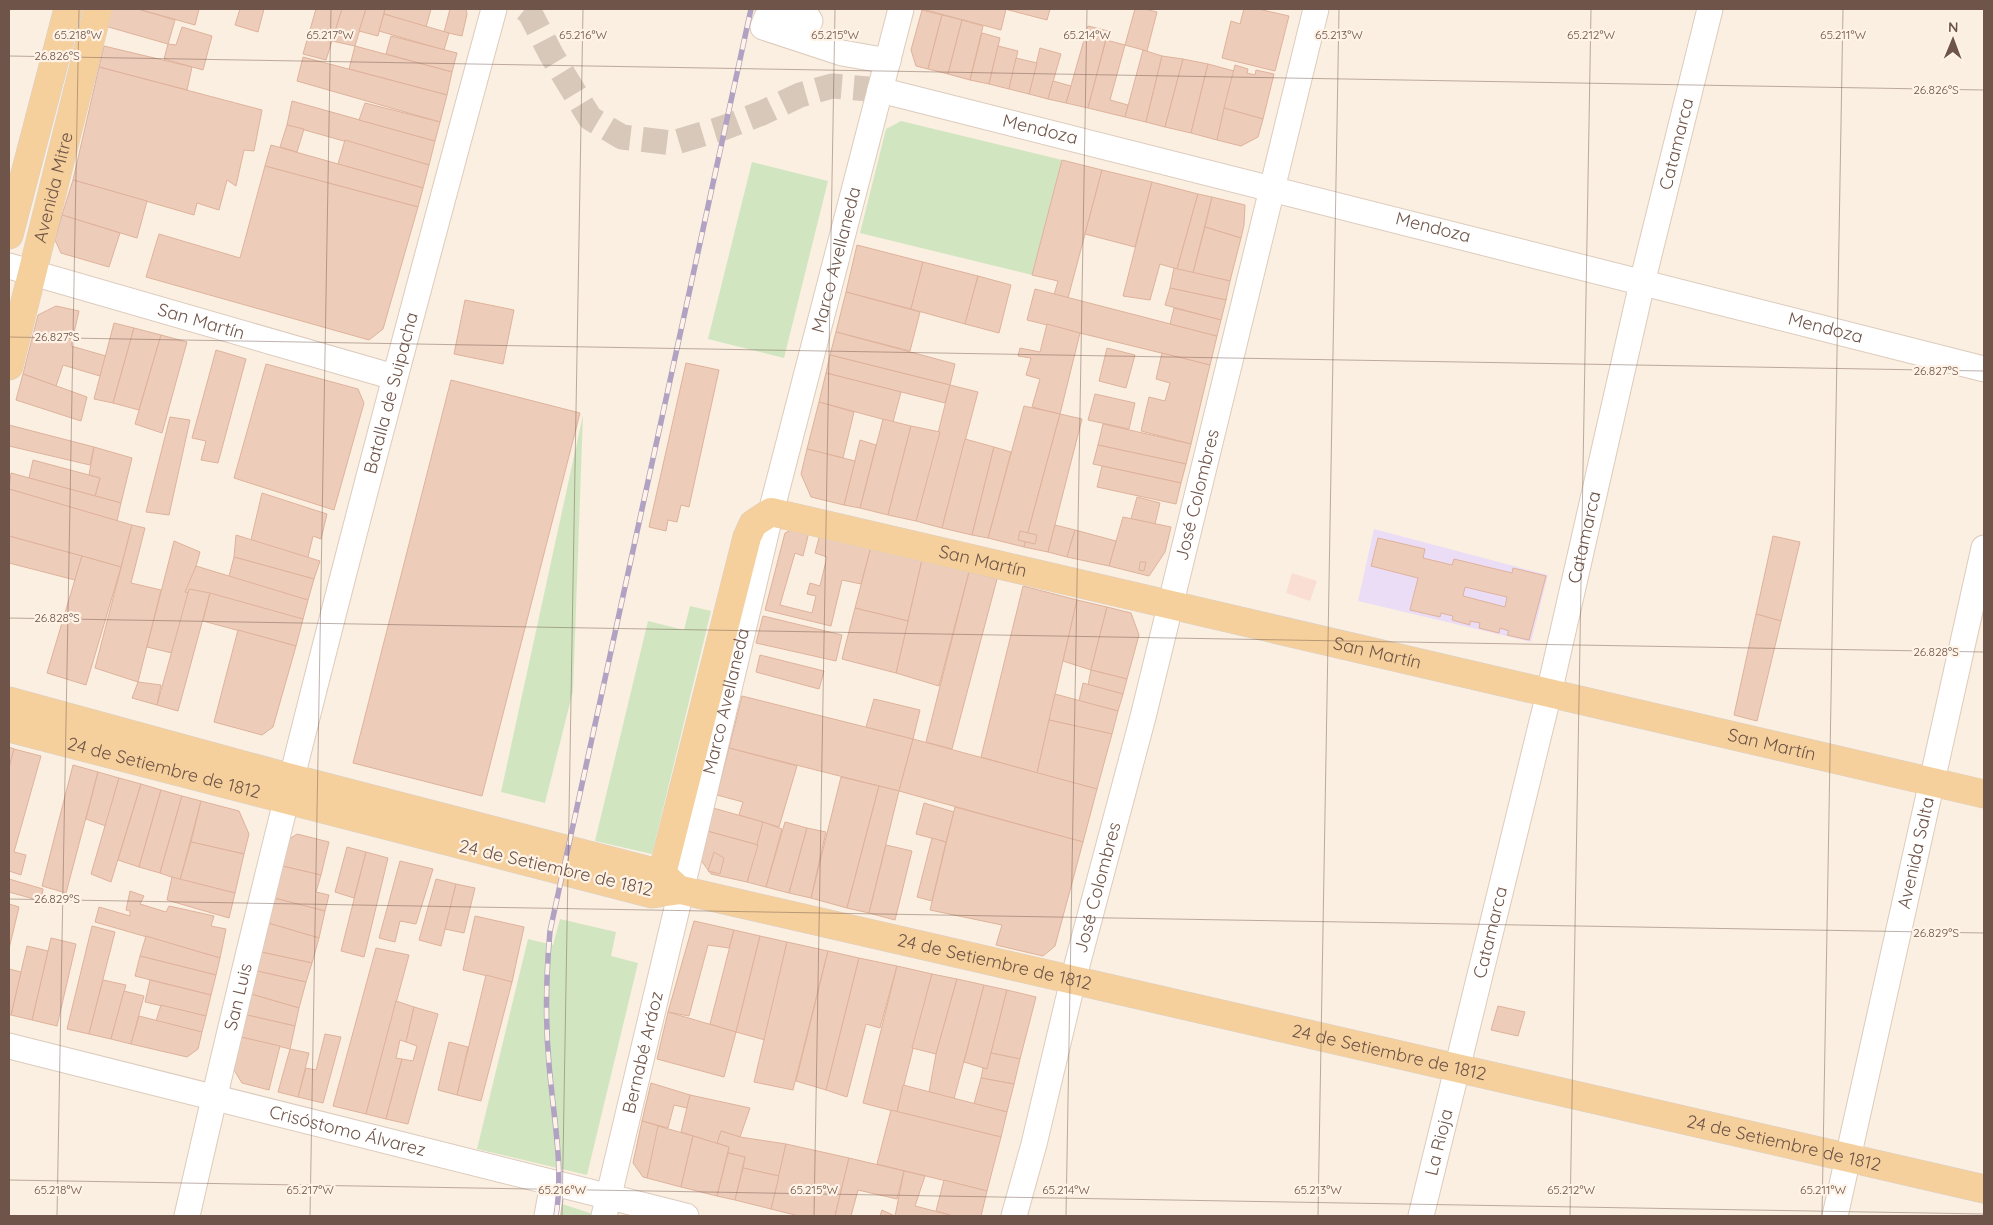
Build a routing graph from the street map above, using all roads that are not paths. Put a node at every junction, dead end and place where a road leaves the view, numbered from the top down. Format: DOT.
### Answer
graph roads {
  1 [pos="68,9"];
  2 [pos="98,9"];
  3 [pos="494,9"];
  4 [pos="785,9"];
  5 [pos="901,9"];
  6 [pos="1316,9"];
  7 [pos="1710,9"];
  8 [pos="888,61"];
  9 [pos="880,90"];
  10 [pos="1274,186"];
  11 [pos="9,235"];
  12 [pos="20,269"];
  13 [pos="1643,279"];
  14 [pos="9,366"];
  15 [pos="1984,368"];
  16 [pos="394,377"];
  17 [pos="772,512"];
  18 [pos="1984,548"];
  19 [pos="1171,604"];
  20 [pos="1549,693"];
  21 [pos="9,701"];
  22 [pos="9,728"];
  23 [pos="1932,782"];
  24 [pos="288,789"];
  25 [pos="1984,794"];
  26 [pos="672,882"];
  27 [pos="1073,980"];
  28 [pos="9,1046"];
  29 [pos="1458,1068"];
  30 [pos="214,1097"];
  31 [pos="1849,1158"];
  32 [pos="553,1183"];
  33 [pos="1984,1188"];
  34 [pos="606,1206"];
  35 [pos="187,1216"];
  36 [pos="547,1216"];
  37 [pos="686,1216"];
  38 [pos="1014,1216"];
  39 [pos="1421,1216"];
  40 [pos="1835,1216"];
  1 -- 11 [label="main road, Avenida Mitre"];
  2 -- 12 [label="main road, Avenida Mitre"];
  3 -- 16 [label="street, Batalla de Suipacha"];
  4 -- 8 [label="street"];
  5 -- 8 [label="street, Marco Avellaneda"];
  6 -- 10 [label="street, José Colombres"];
  7 -- 13 [label="street, Catamarca"];
  8 -- 9 [label="street, Marco Avellaneda"];
  9 -- 10 [label="street, Mendoza"];
  9 -- 17 [label="street, Marco Avellaneda"];
  10 -- 13 [label="street, Mendoza"];
  10 -- 19 [label="street, José Colombres"];
  12 -- 14 [label="main road, Avenida Mitre"];
  12 -- 16 [label="street, San Martín"];
  13 -- 15 [label="street, Mendoza"];
  13 -- 20 [label="street, Catamarca"];
  16 -- 24 [label="street, Batalla de Suipacha"];
  17 -- 19 [label="main road, San Martín"];
  17 -- 26 [label="main road, Marco Avellaneda"];
  18 -- 23 [label="street, Avenida Salta"];
  19 -- 20 [label="main road, San Martín"];
  19 -- 27 [label="street, José Colombres"];
  20 -- 23 [label="main road, San Martín"];
  20 -- 29 [label="street, Catamarca"];
  21 -- 24 [label="main road, 24 de Setiembre de 1812"];
  22 -- 24 [label="main road, 24 de Setiembre de 1812"];
  23 -- 25 [label="main road, San Martín"];
  23 -- 31 [label="street, Avenida Salta"];
  24 -- 26 [label="main road, 24 de Setiembre de 1812"];
  24 -- 30 [label="street, San Luis"];
  26 -- 27 [label="main road, 24 de Setiembre de 1812"];
  26 -- 34 [label="street, Bernabé Aráoz"];
  27 -- 29 [label="main road, 24 de Setiembre de 1812"];
  27 -- 38 [label="street, José Colombres"];
  28 -- 30 [label="street, Crisóstomo Álvarez"];
  29 -- 31 [label="main road, 24 de Setiembre de 1812"];
  29 -- 39 [label="street, La Rioja"];
  30 -- 32 [label="street, Crisóstomo Álvarez"];
  30 -- 35 [label="street, San Luis"];
  31 -- 33 [label="main road, 24 de Setiembre de 1812"];
  31 -- 40 [label="street, Avenida Salta"];
  32 -- 34 [label="street, Crisóstomo Álvarez"];
  32 -- 36 [label="street"];
  34 -- 37 [label="street, Crisóstomo Álvarez"];
}
